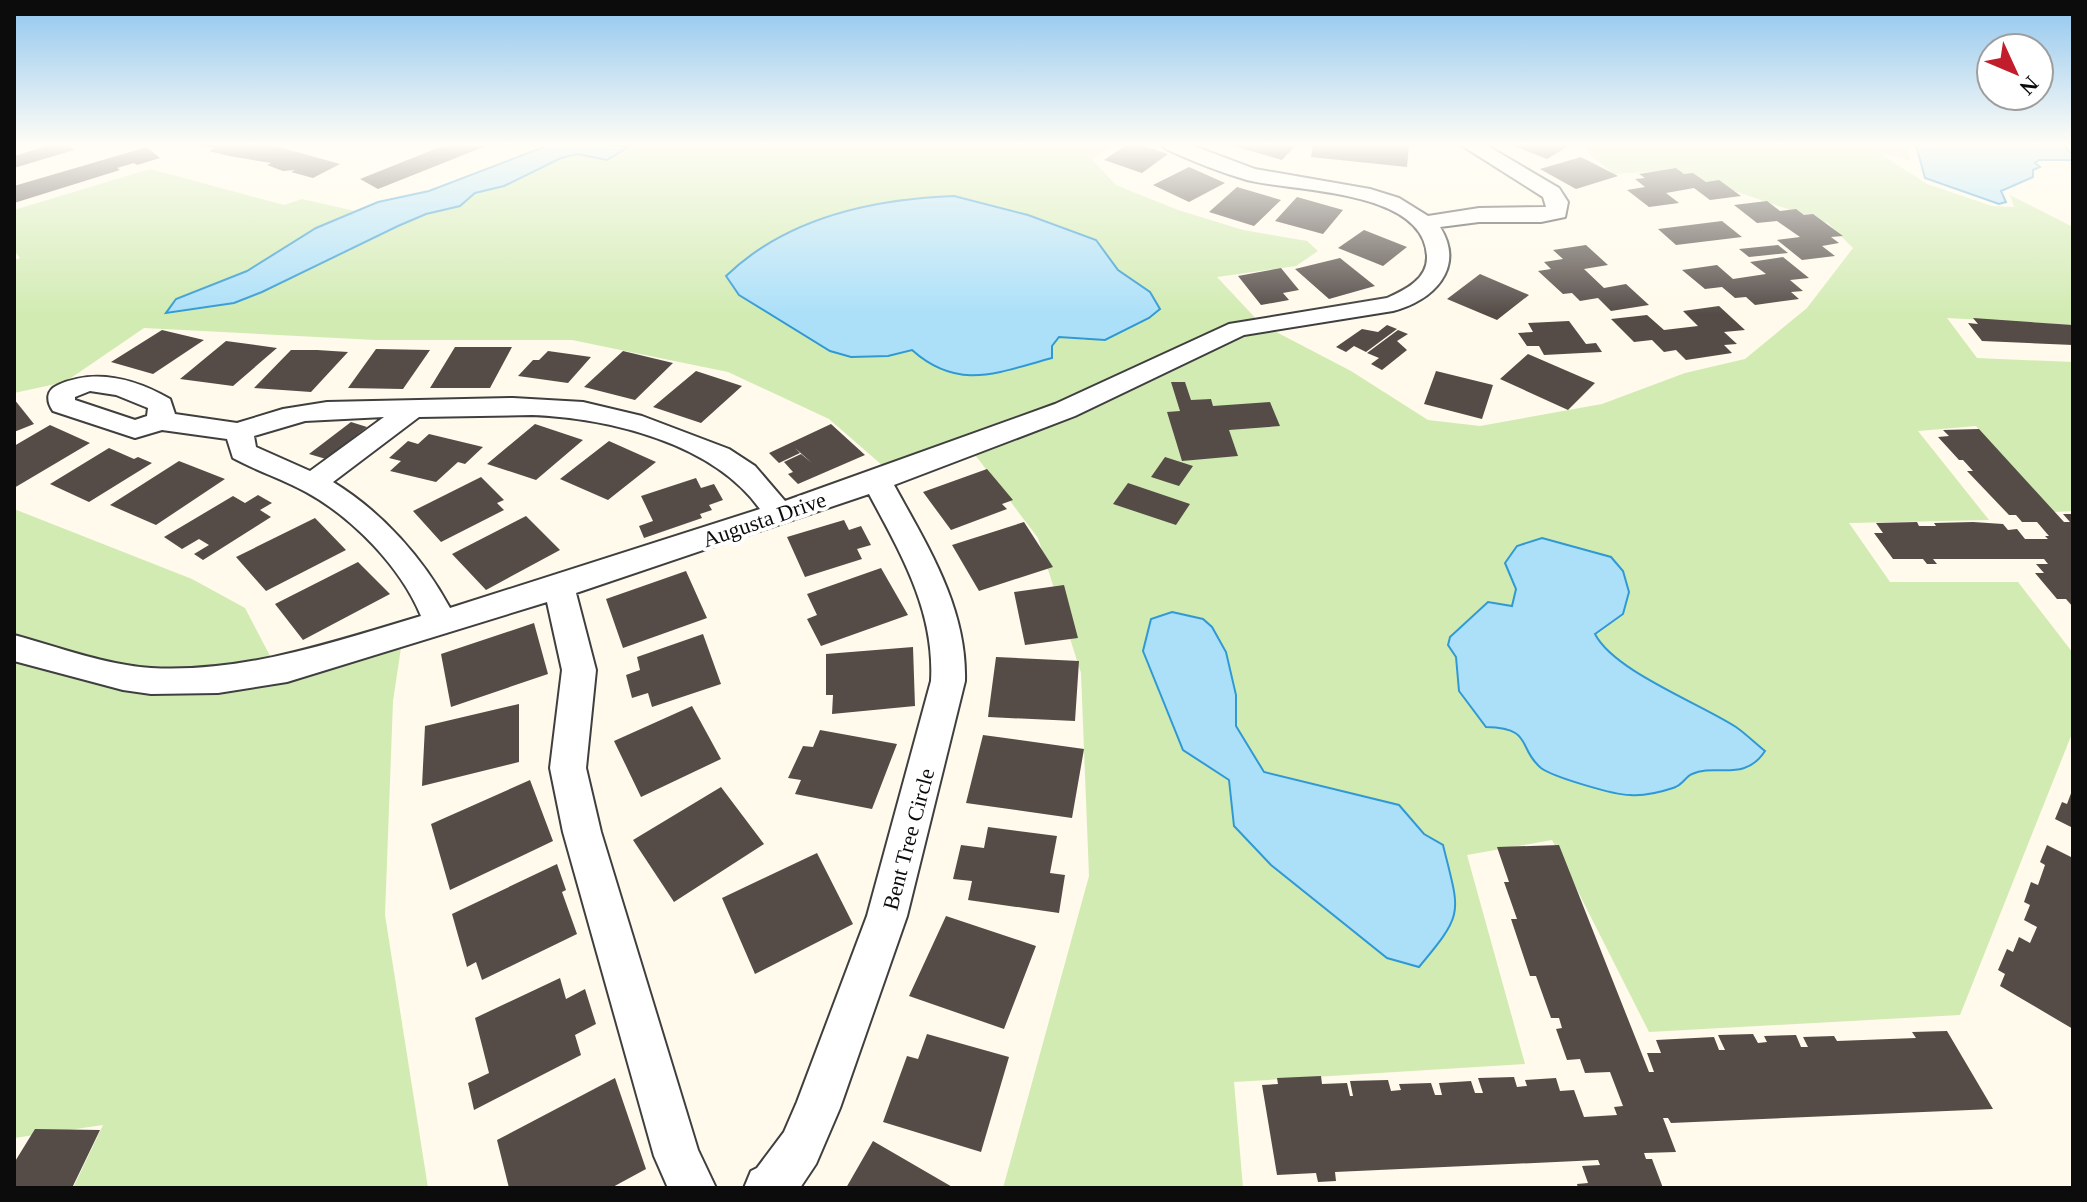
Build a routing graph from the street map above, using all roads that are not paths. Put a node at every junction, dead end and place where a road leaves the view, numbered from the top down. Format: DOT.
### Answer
graph roads {
  1 [pos="1385,201"];
  2 [pos="1556,201"];
  3 [pos="1423,223"];
  4 [pos="412,409"];
  5 [pos="161,421"];
  6 [pos="239,432"];
  7 [pos="877,481"];
  8 [pos="312,483"];
  9 [pos="779,514"];
  10 [pos="559,587"];
  11 [pos="441,624"];
  12 [pos="14,648"];
  13 [pos="692,1188"];
  14 [pos="768,1188"];
  1 -- 3 [label="street"];
  2 -- 3 [label="street"];
  3 -- 7 [label="street, Augusta Drive"];
  4 -- 6 [label="street"];
  4 -- 8 [label="street"];
  4 -- 9 [label="street"];
  5 -- 6 [label="street"];
  6 -- 8 [label="street"];
  7 -- 9 [label="street, Augusta Drive"];
  7 -- 14 [label="street, Bent Tree Circle"];
  8 -- 11 [label="street"];
  9 -- 10 [label="street, Augusta Drive"];
  10 -- 11 [label="street, Augusta Drive"];
  10 -- 13 [label="street"];
  11 -- 12 [label="street, Augusta Drive"];
}
